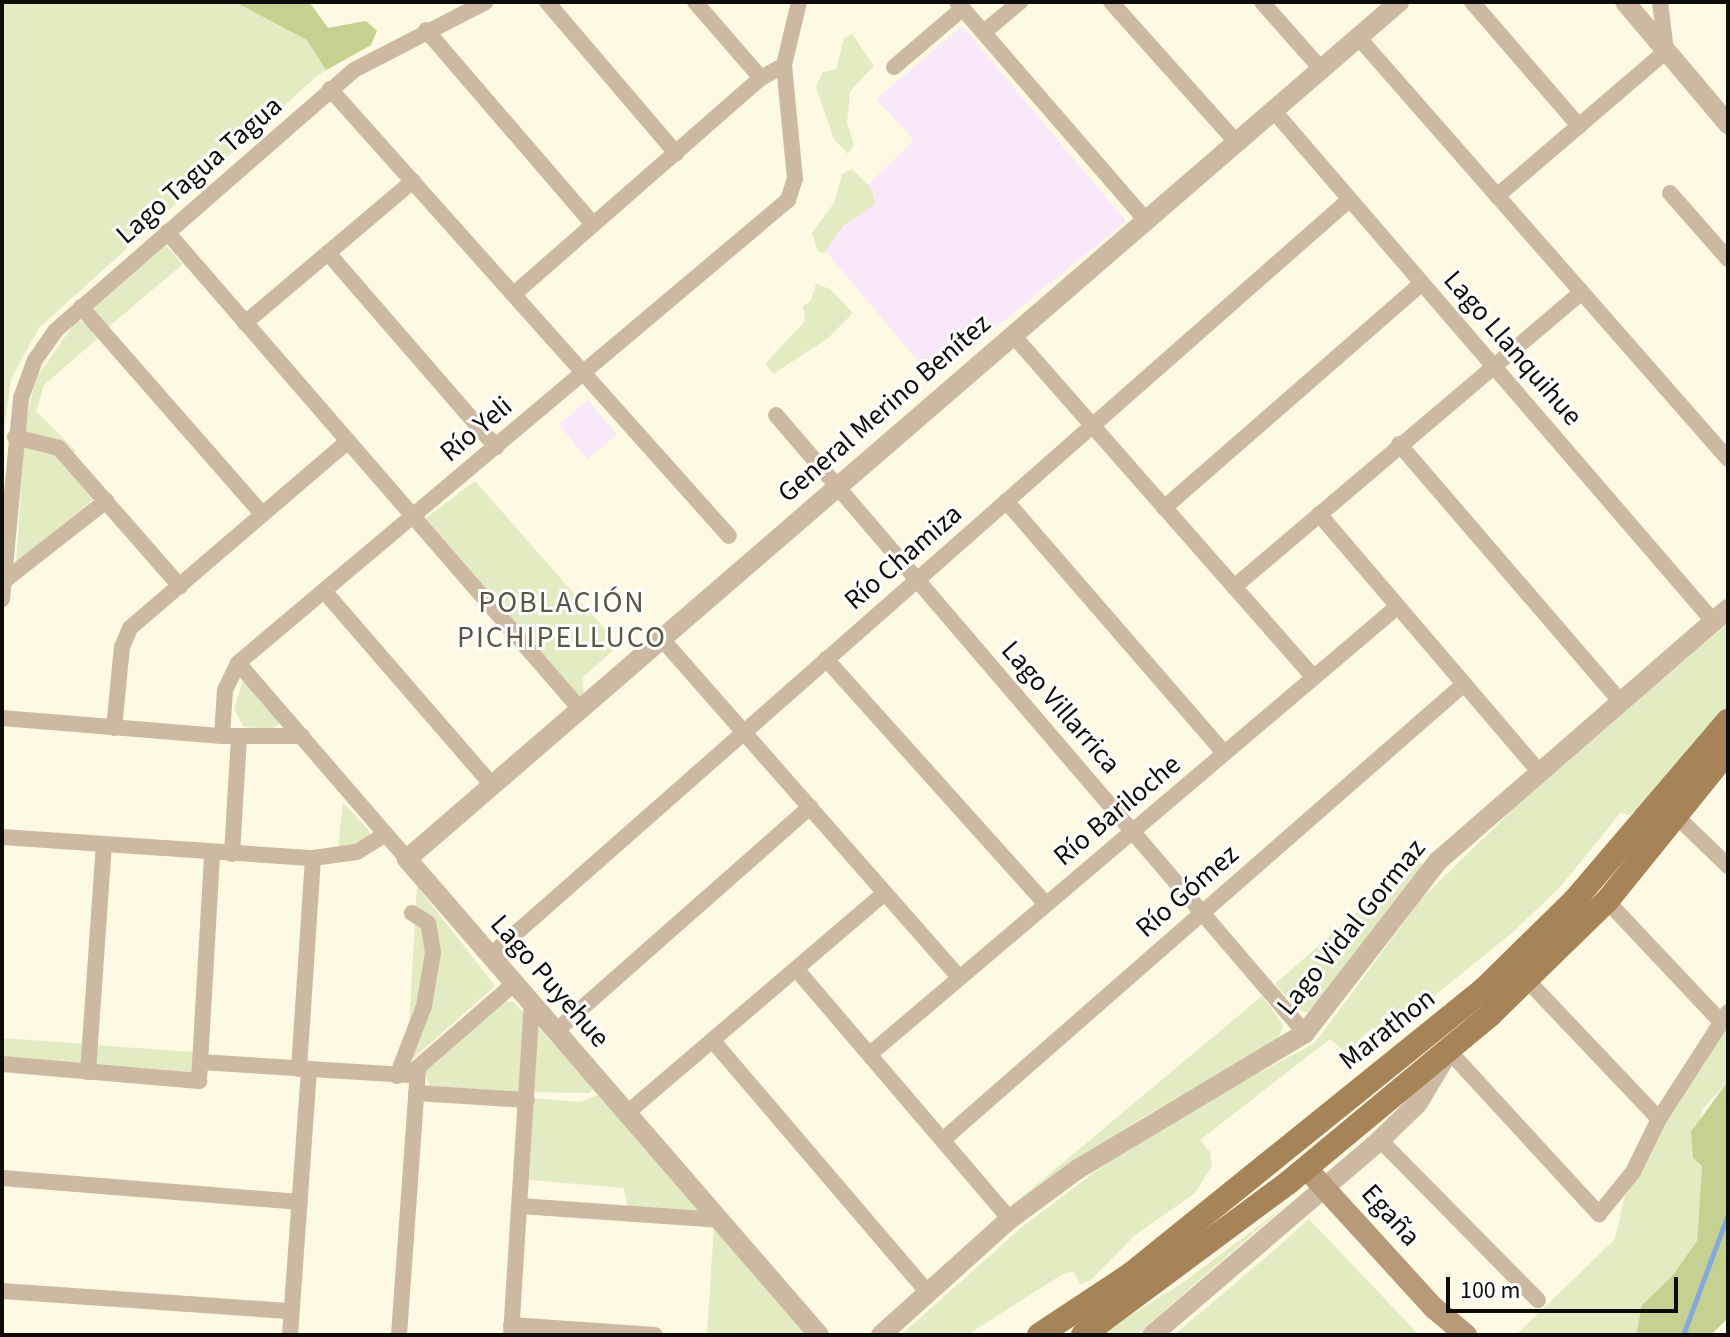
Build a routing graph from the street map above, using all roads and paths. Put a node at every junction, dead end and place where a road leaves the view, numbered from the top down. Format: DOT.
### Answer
graph roads {
  1 [pos="486,2"];
  2 [pos="547,2"];
  3 [pos="695,2"];
  4 [pos="799,2"];
  5 [pos="1020,2"];
  6 [pos="1111,2"];
  7 [pos="1262,2"];
  8 [pos="1399,2"];
  9 [pos="1472,2"];
  10 [pos="1625,2"];
  11 [pos="1660,2"];
  12 [pos="960,5"];
  13 [pos="426,30"];
  14 [pos="984,32"];
  15 [pos="1358,37"];
  16 [pos="1666,51"];
  17 [pos="784,65"];
  18 [pos="894,67"];
  19 [pos="1321,69"];
  20 [pos="761,78"];
  21 [pos="330,89"];
  22 [pos="1273,110"];
  23 [pos="1728,124"];
  24 [pos="1579,126"];
  25 [pos="1236,142"];
  26 [pos="676,153"];
  27 [pos="413,181"];
  28 [pos="1670,193"];
  29 [pos="1497,196"];
  30 [pos="1350,199"];
  31 [pos="1146,220"];
  32 [pos="593,224"];
  33 [pos="167,232"];
  34 [pos="328,253"];
  35 [pos="1728,259"];
  36 [pos="1422,283"];
  37 [pos="1582,292"];
  38 [pos="514,294"];
  39 [pos="81,307"];
  40 [pos="245,323"];
  41 [pos="1012,334"];
  42 [pos="1493,366"];
  43 [pos="584,373"];
  44 [pos="776,415"];
  45 [pos="1092,426"];
  46 [pos="15,437"];
  47 [pos="347,442"];
  48 [pos="1399,444"];
  49 [pos="496,447"];
  50 [pos="1728,459"];
  51 [pos="836,485"];
  52 [pos="106,501"];
  53 [pos="1006,501"];
  54 [pos="1164,508"];
  55 [pos="262,514"];
  56 [pos="1319,514"];
  57 [pos="412,517"];
  58 [pos="729,536"];
  59 [pos="918,579"];
  60 [pos="4,581"];
  61 [pos="180,586"];
  62 [pos="1234,587"];
  63 [pos="324,591"];
  64 [pos="2,599"];
  65 [pos="1398,606"];
  66 [pos="1720,615"];
  67 [pos="661,638"];
  68 [pos="826,659"];
  69 [pos="238,663"];
  70 [pos="1313,677"];
  71 [pos="1464,684"];
  72 [pos="1619,700"];
  73 [pos="580,709"];
  74 [pos="2,718"];
  75 [pos="1728,721"];
  76 [pos="114,728"];
  77 [pos="744,732"];
  78 [pos="230,736"];
  79 [pos="302,736"];
  80 [pos="1224,753"];
  81 [pos="1725,762"];
  82 [pos="1538,770"];
  83 [pos="492,785"];
  84 [pos="810,807"];
  85 [pos="1675,815"];
  86 [pos="1133,831"];
  87 [pos="386,834"];
  88 [pos="2,837"];
  89 [pos="104,845"];
  90 [pos="212,853"];
  91 [pos="232,854"];
  92 [pos="313,858"];
  93 [pos="407,859"];
  94 [pos="1728,866"];
  95 [pos="885,893"];
  96 [pos="1607,901"];
  97 [pos="1046,904"];
  98 [pos="1202,912"];
  99 [pos="412,913"];
  100 [pos="491,955"];
  101 [pos="797,970"];
  102 [pos="959,977"];
  103 [pos="1528,981"];
  104 [pos="515,983"];
  105 [pos="532,1003"];
  106 [pos="1724,1016"];
  107 [pos="556,1031"];
  108 [pos="1305,1033"];
  109 [pos="713,1041"];
  110 [pos="1449,1051"];
  111 [pos="870,1054"];
  112 [pos="200,1062"];
  113 [pos="2,1064"];
  114 [pos="304,1069"];
  115 [pos="418,1071"];
  116 [pos="88,1072"];
  117 [pos="397,1076"];
  118 [pos="416,1093"];
  119 [pos="527,1100"];
  120 [pos="627,1113"];
  121 [pos="1659,1119"];
  122 [pos="1311,1128"];
  123 [pos="945,1138"];
  124 [pos="1380,1140"];
  125 [pos="1263,1168"];
  126 [pos="1306,1168"];
  127 [pos="2,1178"];
  128 [pos="1327,1190"];
  129 [pos="300,1202"];
  130 [pos="520,1206"];
  131 [pos="1010,1219"];
  132 [pos="719,1220"];
  133 [pos="926,1290"];
  134 [pos="2,1291"];
  135 [pos="1538,1300"];
  136 [pos="291,1311"];
  137 [pos="511,1330"];
  138 [pos="290,1335"];
  139 [pos="399,1335"];
  140 [pos="655,1335"];
  141 [pos="819,1335"];
  142 [pos="881,1335"];
  143 [pos="1039,1335"];
  144 [pos="1083,1335"];
  145 [pos="1152,1335"];
  146 [pos="1466,1335"];
  1 -- 13 [label="street, Lago Tagua Tagua"];
  2 -- 26 [label="street"];
  3 -- 20 [label="street"];
  4 -- 17 [label="street"];
  5 -- 14 [label="street"];
  6 -- 25 [label="street"];
  7 -- 19 [label="street"];
  8 -- 15 [label="street, General Merino Benítez"];
  9 -- 24 [label="street"];
  10 -- 16 [label="street"];
  11 -- 16 [label="street"];
  12 -- 14 [label="street"];
  12 -- 18 [label="street"];
  13 -- 21 [label="street, Lago Tagua Tagua"];
  13 -- 32 [label="street"];
  14 -- 31 [label="street"];
  15 -- 19 [label="street, General Merino Benítez"];
  15 -- 29 [label="street"];
  16 -- 23 [label="street"];
  16 -- 24 [label="street"];
  17 -- 20 [label="street"];
  17 -- 43 [label="street, Río Yeli"];
  19 -- 22 [label="street, General Merino Benítez"];
  20 -- 26 [label="street"];
  21 -- 27 [label="street"];
  21 -- 33 [label="street, Lago Tagua Tagua"];
  22 -- 25 [label="street, General Merino Benítez"];
  22 -- 30 [label="street, Lago Llanquihue"];
  24 -- 29 [label="street"];
  25 -- 31 [label="street, General Merino Benítez"];
  26 -- 32 [label="street"];
  27 -- 34 [label="street"];
  27 -- 38 [label="street"];
  28 -- 35 [label="street"];
  29 -- 37 [label="street"];
  30 -- 36 [label="street, Lago Llanquihue"];
  30 -- 45 [label="street, Río Chamiza"];
  31 -- 41 [label="street, General Merino Benítez"];
  32 -- 38 [label="street"];
  33 -- 39 [label="street, Lago Tagua Tagua"];
  33 -- 40 [label="street"];
  34 -- 40 [label="street"];
  34 -- 49 [label="street"];
  36 -- 42 [label="street, Lago Llanquihue"];
  36 -- 54 [label="street"];
  37 -- 42 [label="street"];
  37 -- 50 [label="street"];
  38 -- 43 [label="street"];
  39 -- 46 [label="street, Lago Tagua Tagua"];
  39 -- 55 [label="street"];
  40 -- 47 [label="street"];
  41 -- 45 [label="street"];
  41 -- 51 [label="street, General Merino Benítez"];
  42 -- 48 [label="street"];
  42 -- 66 [label="street, Lago Llanquihue"];
  43 -- 49 [label="street, Río Yeli"];
  43 -- 58 [label="street"];
  44 -- 51 [label="street, Lago Villarrica"];
  45 -- 53 [label="street, Río Chamiza"];
  45 -- 54 [label="street"];
  46 -- 52 [label="street"];
  46 -- 60 [label="street, Lago Tagua Tagua"];
  47 -- 55 [label="street"];
  47 -- 57 [label="street"];
  48 -- 56 [label="street"];
  48 -- 72 [label="street"];
  49 -- 57 [label="street, Río Yeli"];
  51 -- 59 [label="street, Lago Villarrica"];
  51 -- 67 [label="street, General Merino Benítez"];
  52 -- 60 [label="street"];
  52 -- 61 [label="street"];
  53 -- 59 [label="street, Río Chamiza"];
  53 -- 80 [label="street"];
  54 -- 62 [label="street"];
  55 -- 61 [label="street"];
  56 -- 62 [label="street"];
  56 -- 65 [label="street"];
  57 -- 63 [label="street, Río Yeli"];
  57 -- 73 [label="street"];
  59 -- 68 [label="street, Río Chamiza"];
  59 -- 86 [label="street, Lago Villarrica"];
  60 -- 64 [label="street, Lago Tagua Tagua"];
  61 -- 76 [label="street"];
  62 -- 70 [label="street"];
  63 -- 69 [label="street, Río Yeli"];
  63 -- 83 [label="street"];
  65 -- 70 [label="street, Río Bariloche"];
  65 -- 71 [label="street"];
  66 -- 72 [label="street, Lago Vidal Gormaz"];
  67 -- 73 [label="street, General Merino Benítez"];
  67 -- 77 [label="street"];
  68 -- 77 [label="street, Río Chamiza"];
  68 -- 97 [label="street"];
  69 -- 78 [label="street, Río Yeli"];
  69 -- 79 [label="street, Lago Puyehue"];
  70 -- 80 [label="street, Río Bariloche"];
  71 -- 82 [label="street"];
  71 -- 98 [label="street, Río Gómez"];
  72 -- 82 [label="street, Lago Vidal Gormaz"];
  73 -- 83 [label="street, General Merino Benítez"];
  74 -- 76 [label="street"];
  75 -- 122 [label="main road, Marathon"];
  76 -- 78 [label="street"];
  77 -- 84 [label="street"];
  77 -- 100 [label="street, Río Chamiza"];
  78 -- 79 [label="street"];
  78 -- 91 [label="street, Río Yeli"];
  79 -- 87 [label="street, Lago Puyehue"];
  80 -- 86 [label="street, Río Bariloche"];
  81 -- 85 [label="main road, Marathon"];
  82 -- 108 [label="street, Lago Vidal Gormaz"];
  83 -- 93 [label="street, General Merino Benítez"];
  84 -- 95 [label="street"];
  84 -- 107 [label="street"];
  85 -- 94 [label="street"];
  85 -- 96 [label="main road, Marathon"];
  86 -- 97 [label="street, Río Bariloche"];
  86 -- 98 [label="street, Lago Villarrica"];
  87 -- 92 [label="street"];
  87 -- 93 [label="street, Lago Puyehue"];
  88 -- 89 [label="street"];
  89 -- 90 [label="street"];
  89 -- 116 [label="street"];
  90 -- 91 [label="street"];
  90 -- 112 [label="street"];
  91 -- 92 [label="street"];
  92 -- 114 [label="street"];
  93 -- 100 [label="street, Lago Puyehue"];
  95 -- 101 [label="street"];
  95 -- 102 [label="street"];
  96 -- 103 [label="main road, Marathon"];
  96 -- 106 [label="street"];
  97 -- 102 [label="street, Río Bariloche"];
  98 -- 108 [label="street, Lago Villarrica"];
  98 -- 123 [label="street, Río Gómez"];
  99 -- 117 [label="street"];
  100 -- 104 [label="street, Lago Puyehue"];
  101 -- 109 [label="street"];
  101 -- 111 [label="street"];
  102 -- 111 [label="street, Río Bariloche"];
  103 -- 110 [label="main road, Marathon"];
  103 -- 121 [label="street"];
  104 -- 105 [label="street, Lago Puyehue"];
  104 -- 115 [label="street"];
  105 -- 107 [label="street, Lago Puyehue"];
  105 -- 119 [label="street"];
  106 -- 121 [label="street"];
  107 -- 120 [label="street, Lago Puyehue"];
  108 -- 131 [label="street, Lago Vidal Gormaz"];
  109 -- 120 [label="street"];
  109 -- 133 [label="street"];
  110 -- 121 [label="street"];
  110 -- 124 [label="street, Marathon"];
  110 -- 126 [label="main road, Marathon"];
  111 -- 123 [label="street"];
  112 -- 114 [label="street"];
  112 -- 116 [label="street"];
  113 -- 116 [label="street"];
  114 -- 117 [label="street"];
  114 -- 129 [label="street"];
  115 -- 117 [label="street"];
  115 -- 118 [label="street"];
  118 -- 119 [label="street"];
  118 -- 139 [label="street"];
  119 -- 130 [label="street"];
  120 -- 132 [label="street, Lago Puyehue"];
  122 -- 125 [label="main road, Marathon"];
  122 -- 126 [label="main road"];
  123 -- 131 [label="street"];
  124 -- 128 [label="street, Marathon"];
  124 -- 135 [label="street"];
  125 -- 126 [label="main road"];
  125 -- 143 [label="main road, Marathon"];
  126 -- 128 [label="main road, Egaña"];
  126 -- 144 [label="main road, Marathon"];
  127 -- 129 [label="street"];
  128 -- 145 [label="street, Marathon"];
  128 -- 146 [label="main road, Egaña"];
  129 -- 136 [label="street"];
  130 -- 132 [label="street"];
  130 -- 137 [label="street"];
  131 -- 133 [label="street, Lago Vidal Gormaz"];
  132 -- 141 [label="street, Lago Puyehue"];
  133 -- 142 [label="street, Lago Vidal Gormaz"];
  134 -- 136 [label="street"];
  136 -- 138 [label="street"];
  137 -- 140 [label="street"];
}
